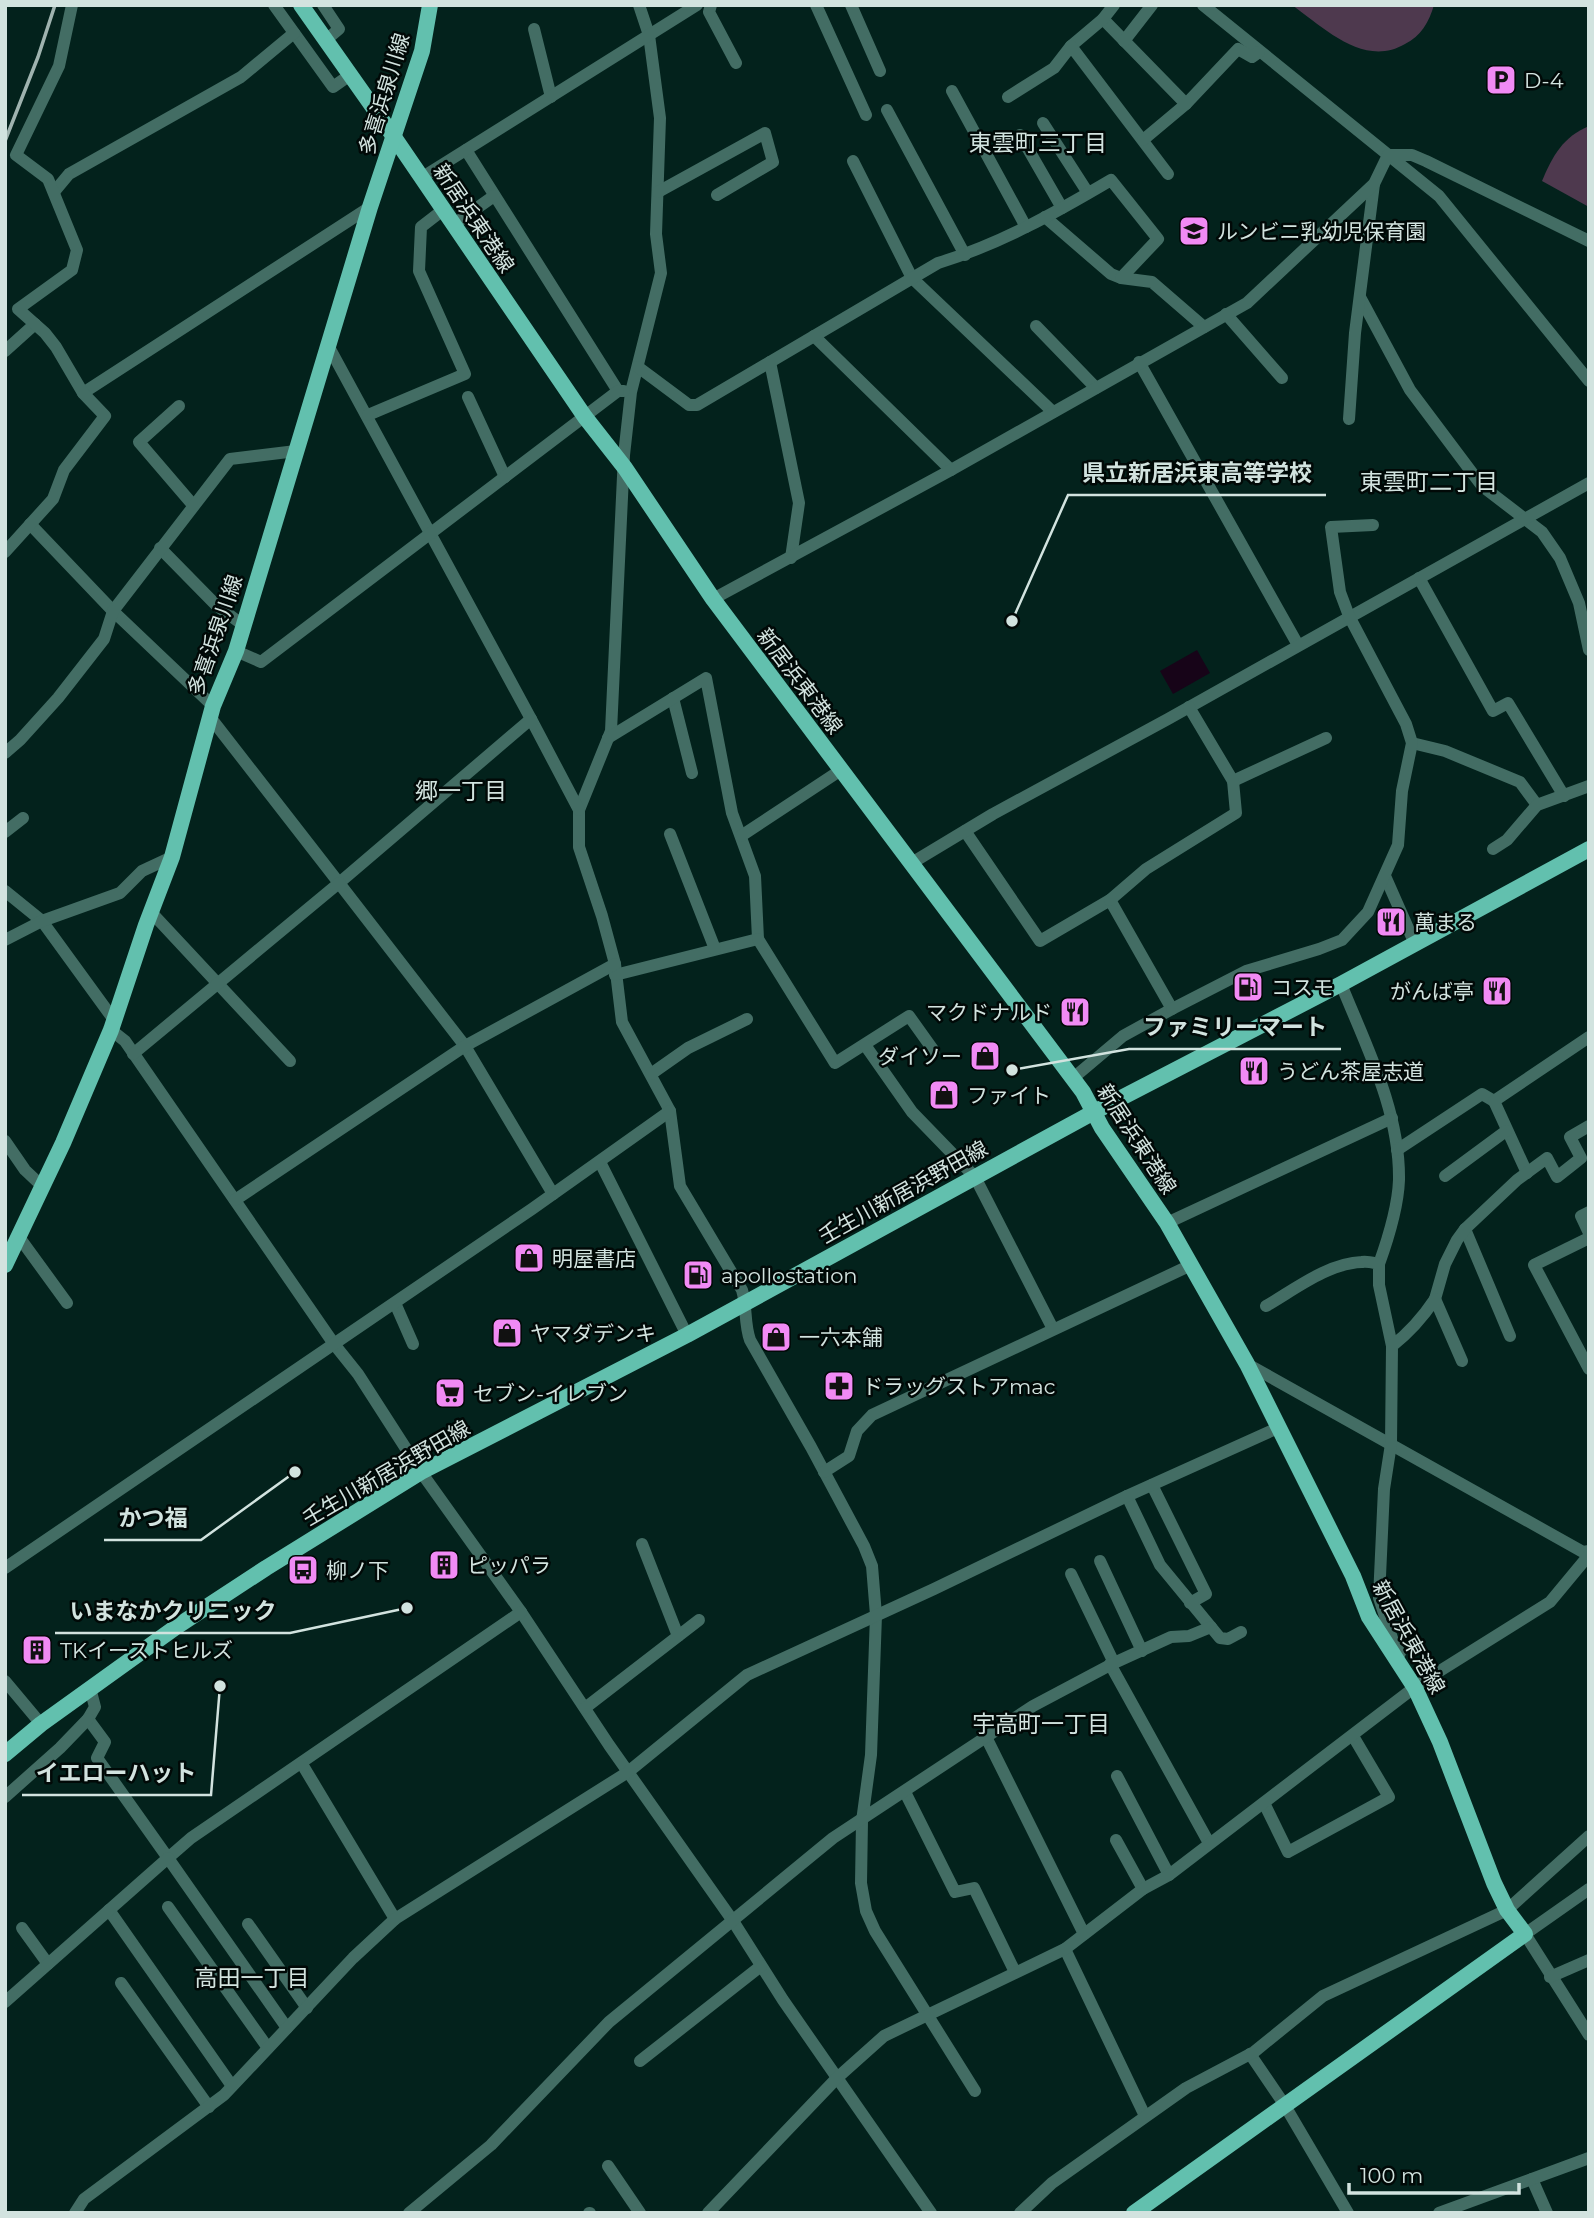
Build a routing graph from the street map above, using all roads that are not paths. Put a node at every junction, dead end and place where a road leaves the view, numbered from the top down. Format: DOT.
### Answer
graph roads {
  1 [pos="72,5"];
  2 [pos="274,5"];
  3 [pos="301,5"];
  4 [pos="323,5"];
  5 [pos="430,5"];
  6 [pos="639,5"];
  7 [pos="696,5"];
  8 [pos="711,5"];
  9 [pos="816,5"];
  10 [pos="851,5"];
  11 [pos="1114,5"];
  12 [pos="1152,5"];
  13 [pos="1203,5"];
  14 [pos="1103,19"];
  15 [pos="534,29"];
  16 [pos="294,33"];
  17 [pos="649,35"];
  18 [pos="326,40"];
  19 [pos="1124,40"];
  20 [pos="1071,46"];
  21 [pos="1259,52"];
  22 [pos="736,63"];
  23 [pos="880,71"];
  24 [pos="350,75"];
  25 [pos="952,91"];
  26 [pos="551,97"];
  27 [pos="1008,97"];
  28 [pos="1186,104"];
  29 [pos="887,110"];
  30 [pos="866,115"];
  31 [pos="1043,123"];
  32 [pos="1020,135"];
  33 [pos="394,137"];
  34 [pos="1143,140"];
  35 [pos="466,150"];
  36 [pos="1388,155"];
  37 [pos="853,161"];
  38 [pos="1168,174"];
  39 [pos="421,178"];
  40 [pos="1374,184"];
  41 [pos="54,192"];
  42 [pos="657,192"];
  43 [pos="1088,193"];
  44 [pos="717,195"];
  45 [pos="494,196"];
  46 [pos="370,207"];
  47 [pos="1062,208"];
  48 [pos="443,210"];
  49 [pos="1045,217"];
  50 [pos="453,225"];
  51 [pos="1026,228"];
  52 [pos="1589,241"];
  53 [pos="965,255"];
  54 [pos="912,278"];
  55 [pos="1121,278"];
  56 [pos="1360,297"];
  57 [pos="1226,314"];
  58 [pos="35,324"];
  59 [pos="1035,326"];
  60 [pos="1204,327"];
  61 [pos="814,336"];
  62 [pos="329,347"];
  63 [pos="5,351"];
  64 [pos="770,362"];
  65 [pos="1139,362"];
  66 [pos="638,367"];
  67 [pos="1282,378"];
  68 [pos="1589,381"];
  69 [pos="1096,388"];
  70 [pos="625,391"];
  71 [pos="83,393"];
  72 [pos="468,397"];
  73 [pos="179,406"];
  74 [pos="1053,412"];
  75 [pos="368,415"];
  76 [pos="584,417"];
  77 [pos="1349,419"];
  78 [pos="296,451"];
  79 [pos="625,468"];
  80 [pos="951,470"];
  81 [pos="505,477"];
  82 [pos="1587,490"];
  83 [pos="193,505"];
  84 [pos="1526,518"];
  85 [pos="30,524"];
  86 [pos="1373,525"];
  87 [pos="431,532"];
  88 [pos="160,548"];
  89 [pos="5,552"];
  90 [pos="791,558"];
  91 [pos="1419,578"];
  92 [pos="713,600"];
  93 [pos="113,611"];
  94 [pos="1349,616"];
  95 [pos="243,625"];
  96 [pos="1298,645"];
  97 [pos="1589,650"];
  98 [pos="236,651"];
  99 [pos="673,698"];
  100 [pos="1189,707"];
  101 [pos="211,712"];
  102 [pos="531,719"];
  103 [pos="608,738"];
  104 [pos="1326,738"];
  105 [pos="1412,743"];
  106 [pos="5,753"];
  107 [pos="841,770"];
  108 [pos="692,773"];
  109 [pos="1233,781"];
  110 [pos="1589,786"];
  111 [pos="1564,796"];
  112 [pos="1537,805"];
  113 [pos="579,810"];
  114 [pos="23,818"];
  115 [pos="965,831"];
  116 [pos="5,832"];
  117 [pos="670,834"];
  118 [pos="741,836"];
  119 [pos="1493,849"];
  120 [pos="1589,849"];
  121 [pos="172,856"];
  122 [pos="910,864"];
  123 [pos="1385,876"];
  124 [pos="339,883"];
  125 [pos="5,891"];
  126 [pos="1110,900"];
  127 [pos="151,912"];
  128 [pos="42,921"];
  129 [pos="758,939"];
  130 [pos="5,940"];
  131 [pos="1415,944"];
  132 [pos="715,950"];
  133 [pos="615,970"];
  134 [pos="216,984"];
  135 [pos="1341,984"];
  136 [pos="1172,1009"];
  137 [pos="747,1019"];
  138 [pos="112,1025"];
  139 [pos="1589,1037"];
  140 [pos="865,1045"];
  141 [pos="465,1046"];
  142 [pos="934,1051"];
  143 [pos="133,1054"];
  144 [pos="290,1061"];
  145 [pos="651,1074"];
  146 [pos="1072,1079"];
  147 [pos="1494,1101"];
  148 [pos="670,1111"];
  149 [pos="1094,1112"];
  150 [pos="1392,1118"];
  151 [pos="1589,1126"];
  152 [pos="1506,1131"];
  153 [pos="5,1140"];
  154 [pos="1397,1150"];
  155 [pos="600,1162"];
  156 [pos="1527,1173"];
  157 [pos="1445,1176"];
  158 [pos="975,1177"];
  159 [pos="43,1187"];
  160 [pos="553,1194"];
  161 [pos="235,1200"];
  162 [pos="1589,1212"];
  163 [pos="1167,1223"];
  164 [pos="1465,1229"];
  165 [pos="1589,1235"];
  166 [pos="19,1237"];
  167 [pos="1379,1264"];
  168 [pos="5,1265"];
  169 [pos="1191,1265"];
  170 [pos="1435,1298"];
  171 [pos="746,1302"];
  172 [pos="67,1303"];
  173 [pos="395,1303"];
  174 [pos="1266,1306"];
  175 [pos="1053,1329"];
  176 [pos="687,1335"];
  177 [pos="1510,1336"];
  178 [pos="334,1344"];
  179 [pos="413,1344"];
  180 [pos="1392,1346"];
  181 [pos="1462,1361"];
  182 [pos="1247,1364"];
  183 [pos="1589,1369"];
  184 [pos="1280,1427"];
  185 [pos="1391,1444"];
  186 [pos="421,1472"];
  187 [pos="824,1472"];
  188 [pos="1152,1485"];
  189 [pos="1127,1496"];
  190 [pos="642,1544"];
  191 [pos="1589,1553"];
  192 [pos="1100,1561"];
  193 [pos="5,1568"];
  194 [pos="1071,1574"];
  195 [pos="1190,1603"];
  196 [pos="521,1612"];
  197 [pos="876,1615"];
  198 [pos="699,1620"];
  199 [pos="1211,1628"];
  200 [pos="1241,1632"];
  201 [pos="678,1636"];
  202 [pos="1142,1651"];
  203 [pos="1112,1663"];
  204 [pos="5,1681"];
  205 [pos="1417,1686"];
  206 [pos="90,1688"];
  207 [pos="585,1708"];
  208 [pos="88,1719"];
  209 [pos="41,1724"];
  210 [pos="1353,1736"];
  211 [pos="986,1737"];
  212 [pos="5,1754"];
  213 [pos="302,1764"];
  214 [pos="628,1772"];
  215 [pos="1117,1776"];
  216 [pos="905,1792"];
  217 [pos="5,1797"];
  218 [pos="1264,1803"];
  219 [pos="862,1821"];
  220 [pos="1589,1836"];
  221 [pos="1116,1840"];
  222 [pos="1209,1843"];
  223 [pos="168,1858"];
  224 [pos="1169,1875"];
  225 [pos="1143,1889"];
  226 [pos="1589,1889"];
  227 [pos="167,1907"];
  228 [pos="109,1910"];
  229 [pos="1507,1910"];
  230 [pos="395,1919"];
  231 [pos="733,1921"];
  232 [pos="248,1924"];
  233 [pos="22,1928"];
  234 [pos="1084,1934"];
  235 [pos="1525,1934"];
  236 [pos="1065,1949"];
  237 [pos="1589,1960"];
  238 [pos="48,1964"];
  239 [pos="761,1966"];
  240 [pos="1015,1972"];
  241 [pos="1550,1977"];
  242 [pos="121,1983"];
  243 [pos="5,2002"];
  244 [pos="307,2008"];
  245 [pos="926,2015"];
  246 [pos="287,2028"];
  247 [pos="1589,2035"];
  248 [pos="268,2048"];
  249 [pos="1250,2054"];
  250 [pos="640,2061"];
  251 [pos="837,2078"];
  252 [pos="232,2086"];
  253 [pos="975,2091"];
  254 [pos="1284,2104"];
  255 [pos="209,2107"];
  256 [pos="1145,2116"];
  257 [pos="1589,2158"];
  258 [pos="608,2166"];
  259 [pos="1532,2179"];
  260 [pos="75,2213"];
  261 [pos="409,2213"];
  262 [pos="640,2213"];
  263 [pos="708,2213"];
  264 [pos="931,2213"];
  265 [pos="1020,2213"];
  266 [pos="1133,2213"];
  267 [pos="1348,2213"];
  268 [pos="1439,2213"];
  269 [pos="1546,2213"];
  1 -- 41 [label="street"];
  2 -- 16 [label="street"];
  3 -- 18 [label="main road, 新居浜東港線"];
  4 -- 18 [label="street"];
  5 -- 33 [label="main road, 多喜浜泉川線"];
  6 -- 17 [label="street"];
  7 -- 17 [label="street"];
  8 -- 22 [label="street"];
  9 -- 30 [label="street"];
  10 -- 23 [label="street"];
  11 -- 14 [label="street"];
  12 -- 19 [label="street"];
  13 -- 21 [label="street"];
  14 -- 19 [label="street"];
  14 -- 20 [label="street"];
  15 -- 26 [label="street"];
  16 -- 24 [label="street"];
  16 -- 41 [label="street"];
  17 -- 26 [label="street"];
  17 -- 42 [label="street"];
  18 -- 24 [label="main road, 新居浜東港線"];
  19 -- 28 [label="street"];
  20 -- 27 [label="street"];
  20 -- 34 [label="street"];
  21 -- 28 [label="street"];
  21 -- 36 [label="street"];
  24 -- 33 [label="main road, 新居浜東港線"];
  25 -- 51 [label="street"];
  26 -- 35 [label="street"];
  28 -- 34 [label="street"];
  29 -- 53 [label="street"];
  31 -- 43 [label="street"];
  32 -- 47 [label="street"];
  33 -- 39 [label="main road, 新居浜東港線"];
  33 -- 46 [label="main road, 多喜浜泉川線"];
  34 -- 38 [label="street"];
  35 -- 39 [label="street"];
  35 -- 45 [label="street"];
  36 -- 40 [label="street"];
  36 -- 52 [label="street"];
  36 -- 68 [label="street"];
  37 -- 54 [label="street"];
  39 -- 48 [label="main road, 新居浜東港線"];
  40 -- 56 [label="street"];
  40 -- 57 [label="street"];
  41 -- 58 [label="street"];
  42 -- 44 [label="street"];
  42 -- 66 [label="street"];
  43 -- 47 [label="street"];
  43 -- 55 [label="street"];
  45 -- 50 [label="street"];
  45 -- 70 [label="street"];
  46 -- 62 [label="main road, 多喜浜泉川線"];
  46 -- 71 [label="street"];
  47 -- 49 [label="street"];
  48 -- 50 [label="main road, 新居浜東港線"];
  48 -- 75 [label="street"];
  49 -- 51 [label="street"];
  49 -- 55 [label="street"];
  50 -- 76 [label="main road, 新居浜東港線"];
  51 -- 53 [label="street"];
  53 -- 54 [label="street"];
  54 -- 61 [label="street"];
  54 -- 74 [label="street"];
  55 -- 60 [label="street"];
  56 -- 77 [label="street"];
  56 -- 84 [label="street"];
  57 -- 60 [label="street"];
  57 -- 67 [label="street"];
  58 -- 63 [label="street"];
  58 -- 71 [label="street"];
  59 -- 69 [label="street"];
  60 -- 65 [label="street"];
  61 -- 64 [label="street"];
  61 -- 80 [label="street"];
  62 -- 75 [label="street"];
  62 -- 78 [label="main road, 多喜浜泉川線"];
  64 -- 66 [label="street"];
  64 -- 90 [label="street"];
  65 -- 69 [label="street"];
  65 -- 96 [label="street"];
  66 -- 70 [label="street"];
  69 -- 74 [label="street"];
  70 -- 76 [label="street"];
  70 -- 79 [label="street"];
  71 -- 85 [label="street"];
  72 -- 81 [label="street"];
  73 -- 83 [label="street"];
  74 -- 80 [label="street"];
  75 -- 87 [label="street"];
  76 -- 79 [label="main road, 新居浜東港線"];
  76 -- 81 [label="street"];
  78 -- 83 [label="street"];
  78 -- 95 [label="main road, 多喜浜泉川線"];
  79 -- 92 [label="main road, 新居浜東港線"];
  79 -- 103 [label="street"];
  80 -- 90 [label="street"];
  81 -- 87 [label="street"];
  82 -- 84 [label="street"];
  83 -- 88 [label="street"];
  84 -- 91 [label="street"];
  84 -- 97 [label="street"];
  85 -- 89 [label="street"];
  85 -- 93 [label="street"];
  86 -- 94 [label="street"];
  87 -- 98 [label="street"];
  87 -- 102 [label="street"];
  88 -- 93 [label="street"];
  88 -- 95 [label="street"];
  90 -- 92 [label="street"];
  91 -- 94 [label="street"];
  91 -- 111 [label="street"];
  92 -- 107 [label="main road, 新居浜東港線"];
  93 -- 101 [label="street"];
  93 -- 106 [label="street"];
  94 -- 96 [label="street"];
  94 -- 105 [label="street"];
  95 -- 98 [label="main road, 多喜浜泉川線"];
  96 -- 100 [label="street"];
  98 -- 101 [label="main road, 多喜浜泉川線"];
  99 -- 103 [label="street"];
  99 -- 108 [label="street"];
  99 -- 118 [label="street"];
  100 -- 109 [label="street"];
  100 -- 115 [label="street"];
  101 -- 121 [label="main road, 多喜浜泉川線"];
  101 -- 124 [label="street"];
  102 -- 113 [label="street"];
  102 -- 124 [label="street"];
  103 -- 113 [label="street"];
  104 -- 109 [label="street"];
  105 -- 112 [label="street"];
  105 -- 123 [label="street"];
  107 -- 118 [label="street"];
  107 -- 122 [label="main road, 新居浜東港線"];
  109 -- 126 [label="street"];
  110 -- 111 [label="street"];
  111 -- 112 [label="street"];
  112 -- 119 [label="street"];
  113 -- 133 [label="street"];
  114 -- 116 [label="street"];
  115 -- 122 [label="street"];
  115 -- 126 [label="street"];
  117 -- 132 [label="street"];
  118 -- 129 [label="street"];
  120 -- 131 [label="main road, 壬生川新居浜野田線"];
  121 -- 127 [label="main road, 多喜浜泉川線"];
  121 -- 128 [label="street"];
  122 -- 146 [label="main road, 新居浜東港線"];
  123 -- 131 [label="street"];
  123 -- 136 [label="street"];
  124 -- 134 [label="street"];
  124 -- 141 [label="street"];
  125 -- 128 [label="street"];
  126 -- 136 [label="street"];
  127 -- 134 [label="street"];
  127 -- 138 [label="main road, 多喜浜泉川線"];
  128 -- 130 [label="street"];
  128 -- 138 [label="street"];
  129 -- 132 [label="street"];
  129 -- 140 [label="street"];
  131 -- 135 [label="main road, 壬生川新居浜野田線"];
  132 -- 133 [label="street"];
  133 -- 141 [label="street"];
  133 -- 145 [label="street"];
  134 -- 143 [label="street"];
  134 -- 144 [label="street"];
  135 -- 149 [label="main road, 壬生川新居浜野田線"];
  135 -- 150 [label="street"];
  136 -- 146 [label="street"];
  137 -- 145 [label="street"];
  138 -- 143 [label="street"];
  138 -- 159 [label="main road, 多喜浜泉川線"];
  139 -- 147 [label="street"];
  140 -- 142 [label="street"];
  140 -- 158 [label="street"];
  141 -- 160 [label="street"];
  141 -- 161 [label="street"];
  143 -- 161 [label="street"];
  145 -- 148 [label="street"];
  146 -- 149 [label="main road, 新居浜東港線"];
  147 -- 152 [label="street"];
  147 -- 154 [label="street"];
  148 -- 155 [label="street"];
  148 -- 171 [label="street"];
  149 -- 158 [label="main road, 壬生川新居浜野田線"];
  149 -- 163 [label="main road, 新居浜東港線"];
  150 -- 154 [label="street"];
  150 -- 163 [label="street"];
  151 -- 156 [label="street"];
  152 -- 156 [label="street"];
  152 -- 157 [label="street"];
  153 -- 159 [label="street"];
  154 -- 167 [label="street"];
  155 -- 160 [label="street"];
  155 -- 176 [label="street"];
  156 -- 164 [label="street"];
  158 -- 171 [label="main road, 壬生川新居浜野田線"];
  158 -- 175 [label="street"];
  159 -- 166 [label="main road, 多喜浜泉川線"];
  160 -- 173 [label="street"];
  161 -- 178 [label="street"];
  162 -- 165 [label="street"];
  163 -- 169 [label="main road, 新居浜東港線"];
  164 -- 170 [label="street"];
  164 -- 177 [label="street"];
  165 -- 183 [label="street"];
  166 -- 168 [label="main road, 多喜浜泉川線"];
  166 -- 172 [label="street"];
  167 -- 174 [label="street"];
  167 -- 180 [label="street"];
  169 -- 175 [label="street"];
  169 -- 182 [label="main road, 新居浜東港線"];
  170 -- 180 [label="street"];
  170 -- 181 [label="street"];
  171 -- 176 [label="main road, 壬生川新居浜野田線"];
  171 -- 187 [label="street"];
  173 -- 178 [label="street"];
  173 -- 179 [label="street"];
  175 -- 187 [label="street"];
  176 -- 186 [label="main road, 壬生川新居浜野田線"];
  178 -- 186 [label="street"];
  178 -- 193 [label="street"];
  180 -- 185 [label="street"];
  182 -- 184 [label="main road, 新居浜東港線"];
  182 -- 185 [label="street"];
  184 -- 188 [label="street"];
  184 -- 205 [label="main road, 新居浜東港線"];
  185 -- 191 [label="street"];
  185 -- 205 [label="street"];
  186 -- 196 [label="street"];
  186 -- 206 [label="main road, 壬生川新居浜野田線"];
  187 -- 197 [label="street"];
  188 -- 189 [label="street"];
  188 -- 195 [label="street"];
  189 -- 195 [label="street"];
  189 -- 197 [label="street"];
  190 -- 201 [label="street"];
  191 -- 205 [label="street"];
  192 -- 202 [label="street"];
  194 -- 203 [label="street"];
  195 -- 199 [label="street"];
  196 -- 207 [label="street"];
  196 -- 213 [label="street"];
  197 -- 214 [label="street"];
  197 -- 219 [label="street"];
  198 -- 201 [label="street"];
  199 -- 200 [label="street"];
  199 -- 202 [label="street"];
  201 -- 207 [label="street"];
  202 -- 203 [label="street"];
  203 -- 211 [label="street"];
  203 -- 222 [label="street"];
  204 -- 209 [label="street"];
  205 -- 210 [label="street"];
  205 -- 229 [label="main road, 新居浜東港線"];
  206 -- 208 [label="street"];
  206 -- 209 [label="main road, 壬生川新居浜野田線"];
  207 -- 214 [label="street"];
  208 -- 217 [label="street"];
  208 -- 223 [label="street"];
  209 -- 212 [label="main road, 壬生川新居浜野田線"];
  210 -- 218 [label="street"];
  210 -- 218 [label="street"];
  211 -- 216 [label="street"];
  211 -- 234 [label="street"];
  213 -- 223 [label="street"];
  213 -- 230 [label="street"];
  214 -- 230 [label="street"];
  214 -- 231 [label="street"];
  215 -- 224 [label="street"];
  216 -- 219 [label="street"];
  216 -- 240 [label="street"];
  218 -- 222 [label="street"];
  219 -- 231 [label="street"];
  219 -- 245 [label="street"];
  220 -- 229 [label="street"];
  221 -- 225 [label="street"];
  222 -- 224 [label="street"];
  223 -- 228 [label="street"];
  223 -- 246 [label="street"];
  224 -- 225 [label="street"];
  225 -- 234 [label="street"];
  226 -- 235 [label="street"];
  227 -- 248 [label="street"];
  228 -- 238 [label="street"];
  228 -- 252 [label="street"];
  229 -- 235 [label="main road, 新居浜東港線"];
  229 -- 249 [label="street"];
  230 -- 244 [label="street"];
  231 -- 239 [label="street"];
  231 -- 261 [label="street"];
  232 -- 244 [label="street"];
  233 -- 238 [label="street"];
  234 -- 236 [label="street"];
  235 -- 241 [label="street"];
  235 -- 254 [label="main road"];
  236 -- 240 [label="street"];
  236 -- 256 [label="street"];
  237 -- 241 [label="street"];
  238 -- 243 [label="street"];
  239 -- 250 [label="street"];
  239 -- 251 [label="street"];
  240 -- 245 [label="street"];
  241 -- 247 [label="street"];
  242 -- 255 [label="street"];
  244 -- 246 [label="street"];
  245 -- 251 [label="street"];
  245 -- 253 [label="street"];
  246 -- 248 [label="street"];
  248 -- 252 [label="street"];
  249 -- 254 [label="street"];
  249 -- 256 [label="street"];
  251 -- 263 [label="street"];
  251 -- 264 [label="street"];
  252 -- 255 [label="street"];
  254 -- 266 [label="main road"];
  254 -- 267 [label="street"];
  255 -- 260 [label="street"];
  256 -- 265 [label="street"];
  257 -- 259 [label="street"];
  258 -- 262 [label="street"];
  259 -- 268 [label="street"];
  259 -- 269 [label="street"];
}
